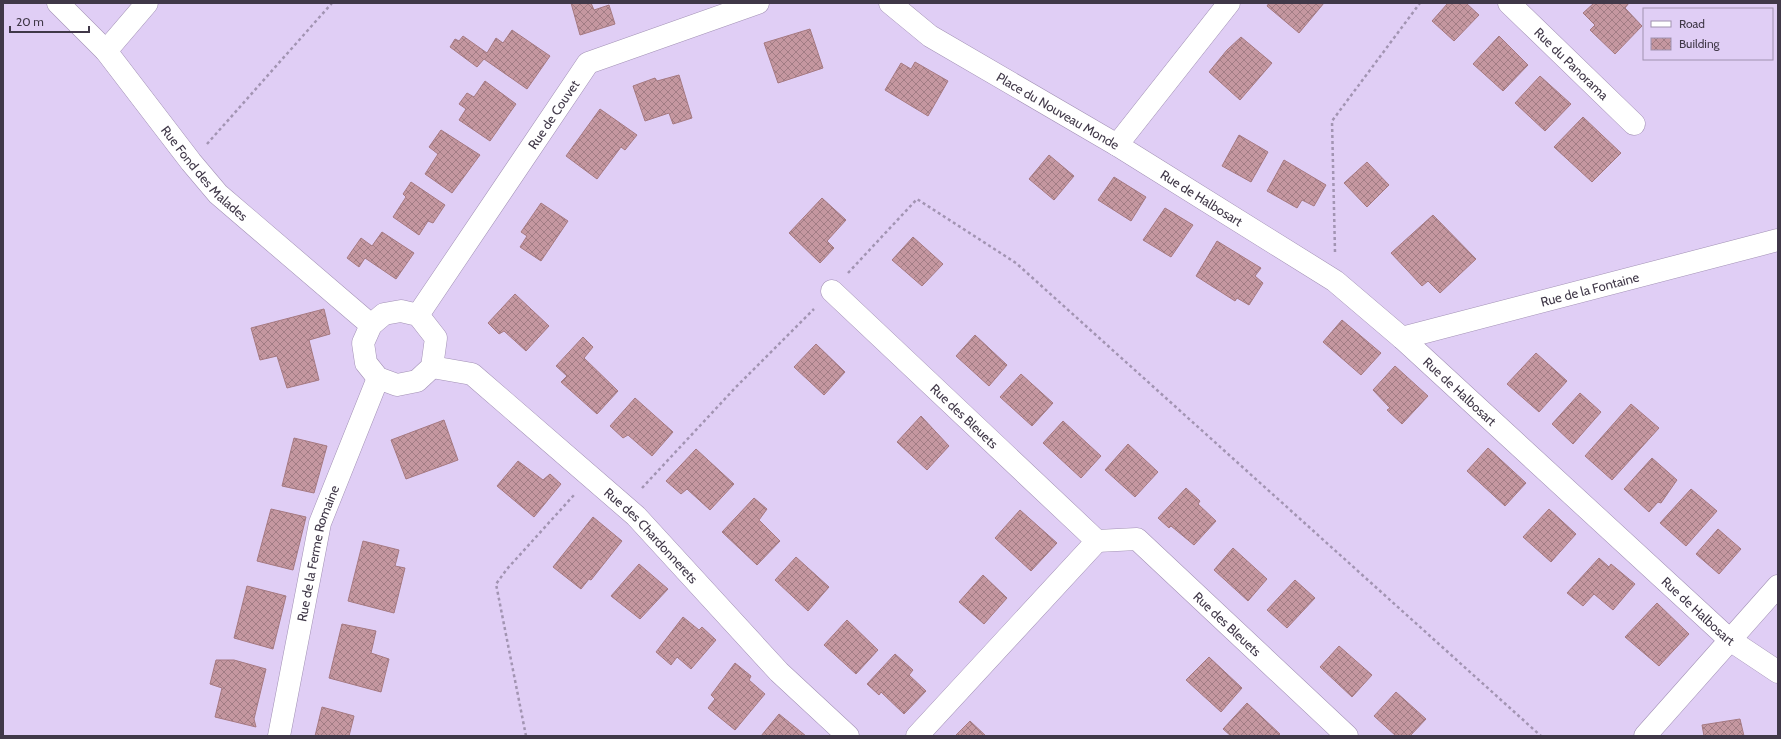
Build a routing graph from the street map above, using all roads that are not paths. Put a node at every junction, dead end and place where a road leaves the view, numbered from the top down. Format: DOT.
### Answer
graph roads {
  1 [pos="58,3"];
  2 [pos="147,3"];
  3 [pos="890,3"];
  4 [pos="1229,3"];
  5 [pos="1509,3"];
  6 [pos="752,4"];
  7 [pos="106,51"];
  8 [pos="1634,124"];
  9 [pos="1117,145"];
  10 [pos="1778,240"];
  11 [pos="832,291"];
  12 [pos="418,316"];
  13 [pos="370,325"];
  14 [pos="1402,338"];
  15 [pos="432,367"];
  16 [pos="378,378"];
  17 [pos="1097,541"];
  18 [pos="1778,586"];
  19 [pos="1730,640"];
  20 [pos="1778,672"];
  21 [pos="279,736"];
  22 [pos="848,736"];
  23 [pos="917,736"];
  24 [pos="1347,736"];
  25 [pos="1645,736"];
  1 -- 7 [label="street, Rue Fond des Malades"];
  2 -- 7 [label="street"];
  3 -- 9 [label="street, Place du Nouveau Monde"];
  4 -- 9 [label="street, Place du Nouveau Monde"];
  5 -- 8 [label="street, Rue du Panorama"];
  6 -- 12 [label="street, Rue de Couvet"];
  7 -- 13 [label="street, Rue Fond des Malades"];
  9 -- 14 [label="street, Rue de Halbosart"];
  10 -- 14 [label="street, Rue de la Fontaine"];
  11 -- 17 [label="street, Rue des Bleuets"];
  12 -- 13 [label="street"];
  12 -- 15 [label="street"];
  13 -- 16 [label="street"];
  14 -- 19 [label="street, Rue de Halbosart"];
  15 -- 16 [label="street"];
  15 -- 22 [label="street, Rue des Chardonnerets"];
  16 -- 21 [label="street, Rue de la Ferme Romaine"];
  17 -- 23 [label="street"];
  17 -- 24 [label="street, Rue des Bleuets"];
  18 -- 19 [label="street"];
  19 -- 20 [label="street, Rue de Halbosart"];
  19 -- 25 [label="street"];
}
